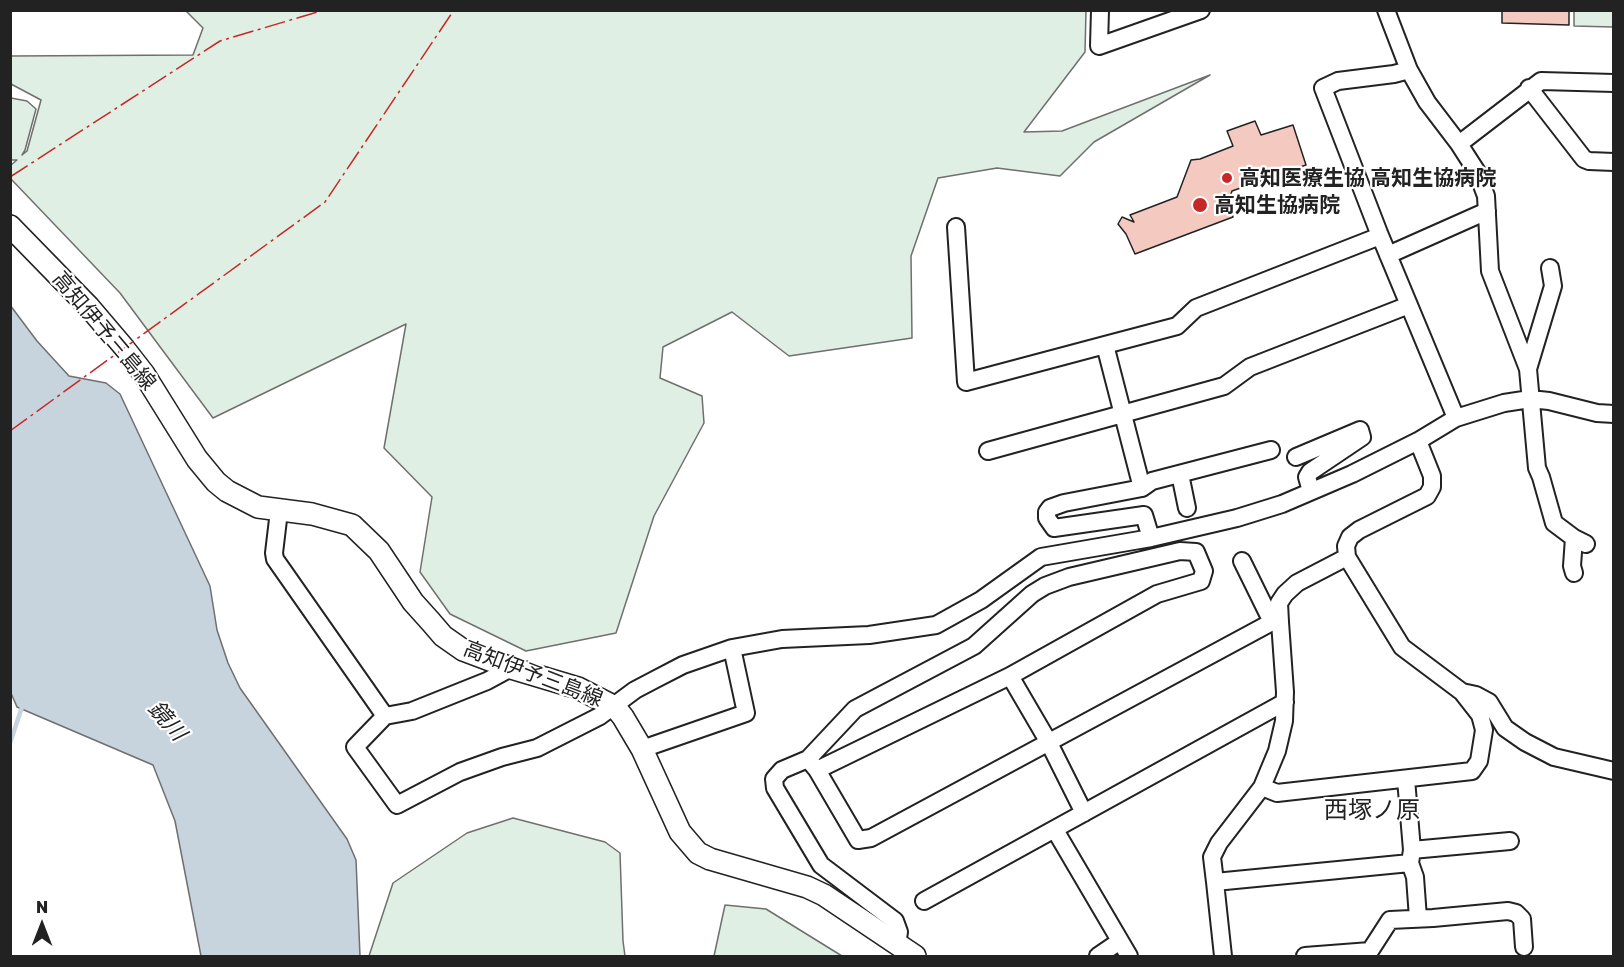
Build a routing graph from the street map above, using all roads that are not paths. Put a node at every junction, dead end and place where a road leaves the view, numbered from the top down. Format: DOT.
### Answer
graph roads {
  1 [pos="1100,10"];
  2 [pos="1201,10"];
  3 [pos="1386,10"];
  4 [pos="1409,70"];
  5 [pos="1614,83"];
  6 [pos="1529,88"];
  7 [pos="1459,144"];
  8 [pos="1614,162"];
  9 [pos="1487,211"];
  10 [pos="10,226"];
  11 [pos="956,227"];
  12 [pos="1380,236"];
  13 [pos="1388,255"];
  14 [pos="1550,268"];
  15 [pos="1409,305"];
  16 [pos="1105,345"];
  17 [pos="1528,369"];
  18 [pos="1530,399"];
  19 [pos="1123,414"];
  20 [pos="1614,414"];
  21 [pos="1456,418"];
  22 [pos="1418,441"];
  23 [pos="1270,450"];
  24 [pos="988,451"];
  25 [pos="1296,457"];
  26 [pos="1180,474"];
  27 [pos="1142,488"];
  28 [pos="1311,491"];
  29 [pos="1187,508"];
  30 [pos="279,511"];
  31 [pos="1151,538"];
  32 [pos="1347,557"];
  33 [pos="1242,561"];
  34 [pos="1574,573"];
  35 [pos="1276,622"];
  36 [pos="732,648"];
  37 [pos="511,668"];
  38 [pos="1010,676"];
  39 [pos="1462,692"];
  40 [pos="1285,702"];
  41 [pos="615,707"];
  42 [pos="385,716"];
  43 [pos="1048,741"];
  44 [pos="642,749"];
  45 [pos="812,765"];
  46 [pos="1614,771"];
  47 [pos="1406,779"];
  48 [pos="1262,787"];
  49 [pos="1084,813"];
  50 [pos="1054,830"];
  51 [pos="1510,841"];
  52 [pos="1411,856"];
  53 [pos="1215,882"];
  54 [pos="924,901"];
  55 [pos="1418,918"];
  56 [pos="1120,942"];
  57 [pos="897,944"];
  58 [pos="1524,947"];
  59 [pos="915,957"];
  60 [pos="1098,957"];
  61 [pos="1129,957"];
  62 [pos="1223,957"];
  63 [pos="1305,957"];
  1 -- 2 [label="street"];
  3 -- 4 [label="street"];
  4 -- 7 [label="street"];
  4 -- 12 [label="street"];
  5 -- 6 [label="street"];
  6 -- 7 [label="street"];
  6 -- 8 [label="street"];
  7 -- 9 [label="street"];
  9 -- 13 [label="street"];
  9 -- 17 [label="street"];
  10 -- 30 [label="main road, 高知伊予三島線"];
  11 -- 16 [label="street"];
  12 -- 13 [label="street"];
  12 -- 16 [label="street"];
  13 -- 15 [label="street"];
  14 -- 17 [label="street"];
  15 -- 19 [label="street"];
  15 -- 21 [label="street"];
  16 -- 19 [label="street"];
  17 -- 18 [label="street"];
  18 -- 20 [label="street"];
  18 -- 21 [label="street"];
  18 -- 34 [label="street"];
  19 -- 24 [label="street"];
  19 -- 27 [label="street"];
  21 -- 22 [label="street"];
  22 -- 28 [label="street"];
  22 -- 32 [label="street"];
  23 -- 26 [label="street"];
  25 -- 28 [label="street"];
  26 -- 27 [label="street"];
  26 -- 29 [label="street"];
  27 -- 31 [label="street"];
  28 -- 31 [label="street"];
  30 -- 37 [label="main road, 高知伊予三島線"];
  30 -- 42 [label="street"];
  31 -- 36 [label="street"];
  32 -- 35 [label="street"];
  32 -- 39 [label="street"];
  33 -- 35 [label="street"];
  35 -- 40 [label="street"];
  35 -- 43 [label="street"];
  36 -- 41 [label="street"];
  36 -- 44 [label="street"];
  37 -- 41 [label="main road, 高知伊予三島線"];
  37 -- 42 [label="street"];
  38 -- 43 [label="street"];
  38 -- 45 [label="street"];
  38 -- 45 [label="street"];
  39 -- 46 [label="street"];
  39 -- 47 [label="street"];
  40 -- 48 [label="street"];
  40 -- 49 [label="street"];
  41 -- 42 [label="street"];
  41 -- 44 [label="main road, 高知伊予三島線"];
  43 -- 45 [label="street"];
  43 -- 49 [label="street"];
  44 -- 57 [label="main road, 高知伊予三島線"];
  45 -- 57 [label="street"];
  47 -- 48 [label="street"];
  47 -- 52 [label="street"];
  48 -- 53 [label="street"];
  49 -- 50 [label="street"];
  50 -- 54 [label="street"];
  50 -- 56 [label="street"];
  51 -- 52 [label="street"];
  52 -- 53 [label="street"];
  52 -- 55 [label="street"];
  53 -- 62 [label="street"];
  55 -- 58 [label="street"];
  55 -- 63 [label="street"];
  56 -- 60 [label="street"];
  56 -- 61 [label="street"];
  57 -- 59 [label="main road, 高知伊予三島線"];
}
